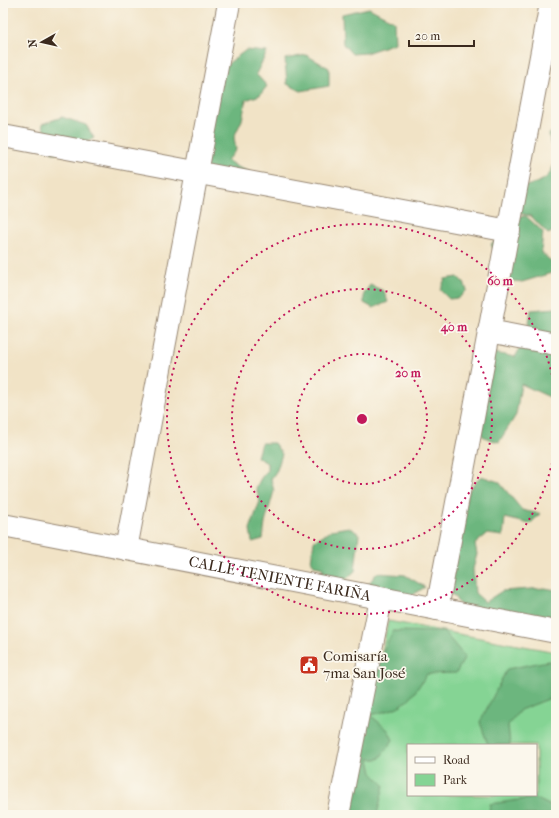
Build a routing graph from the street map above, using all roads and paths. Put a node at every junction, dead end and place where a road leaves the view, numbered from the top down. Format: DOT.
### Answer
graph roads {
  1 [pos="229,3"];
  2 [pos="551,3"];
  3 [pos="549,50"];
  4 [pos="3,136"];
  5 [pos="197,172"];
  6 [pos="508,231"];
  7 [pos="490,331"];
  8 [pos="556,344"];
  9 [pos="3,526"];
  10 [pos="126,549"];
  11 [pos="380,598"];
  12 [pos="437,609"];
  13 [pos="556,632"];
  14 [pos="338,815"];
  1 -- 5 [label="street"];
  2 -- 3 [label="street"];
  3 -- 6 [label="street"];
  4 -- 5 [label="street"];
  5 -- 6 [label="street"];
  5 -- 10 [label="street"];
  6 -- 7 [label="street"];
  7 -- 8 [label="street"];
  7 -- 12 [label="street"];
  9 -- 10 [label="street, CALLE TENIENTE FARIÑA"];
  10 -- 11 [label="street, CALLE TENIENTE FARIÑA"];
  11 -- 12 [label="street, CALLE TENIENTE FARIÑA"];
  11 -- 14 [label="street"];
  12 -- 13 [label="street, CALLE TENIENTE FARIÑA"];
}
